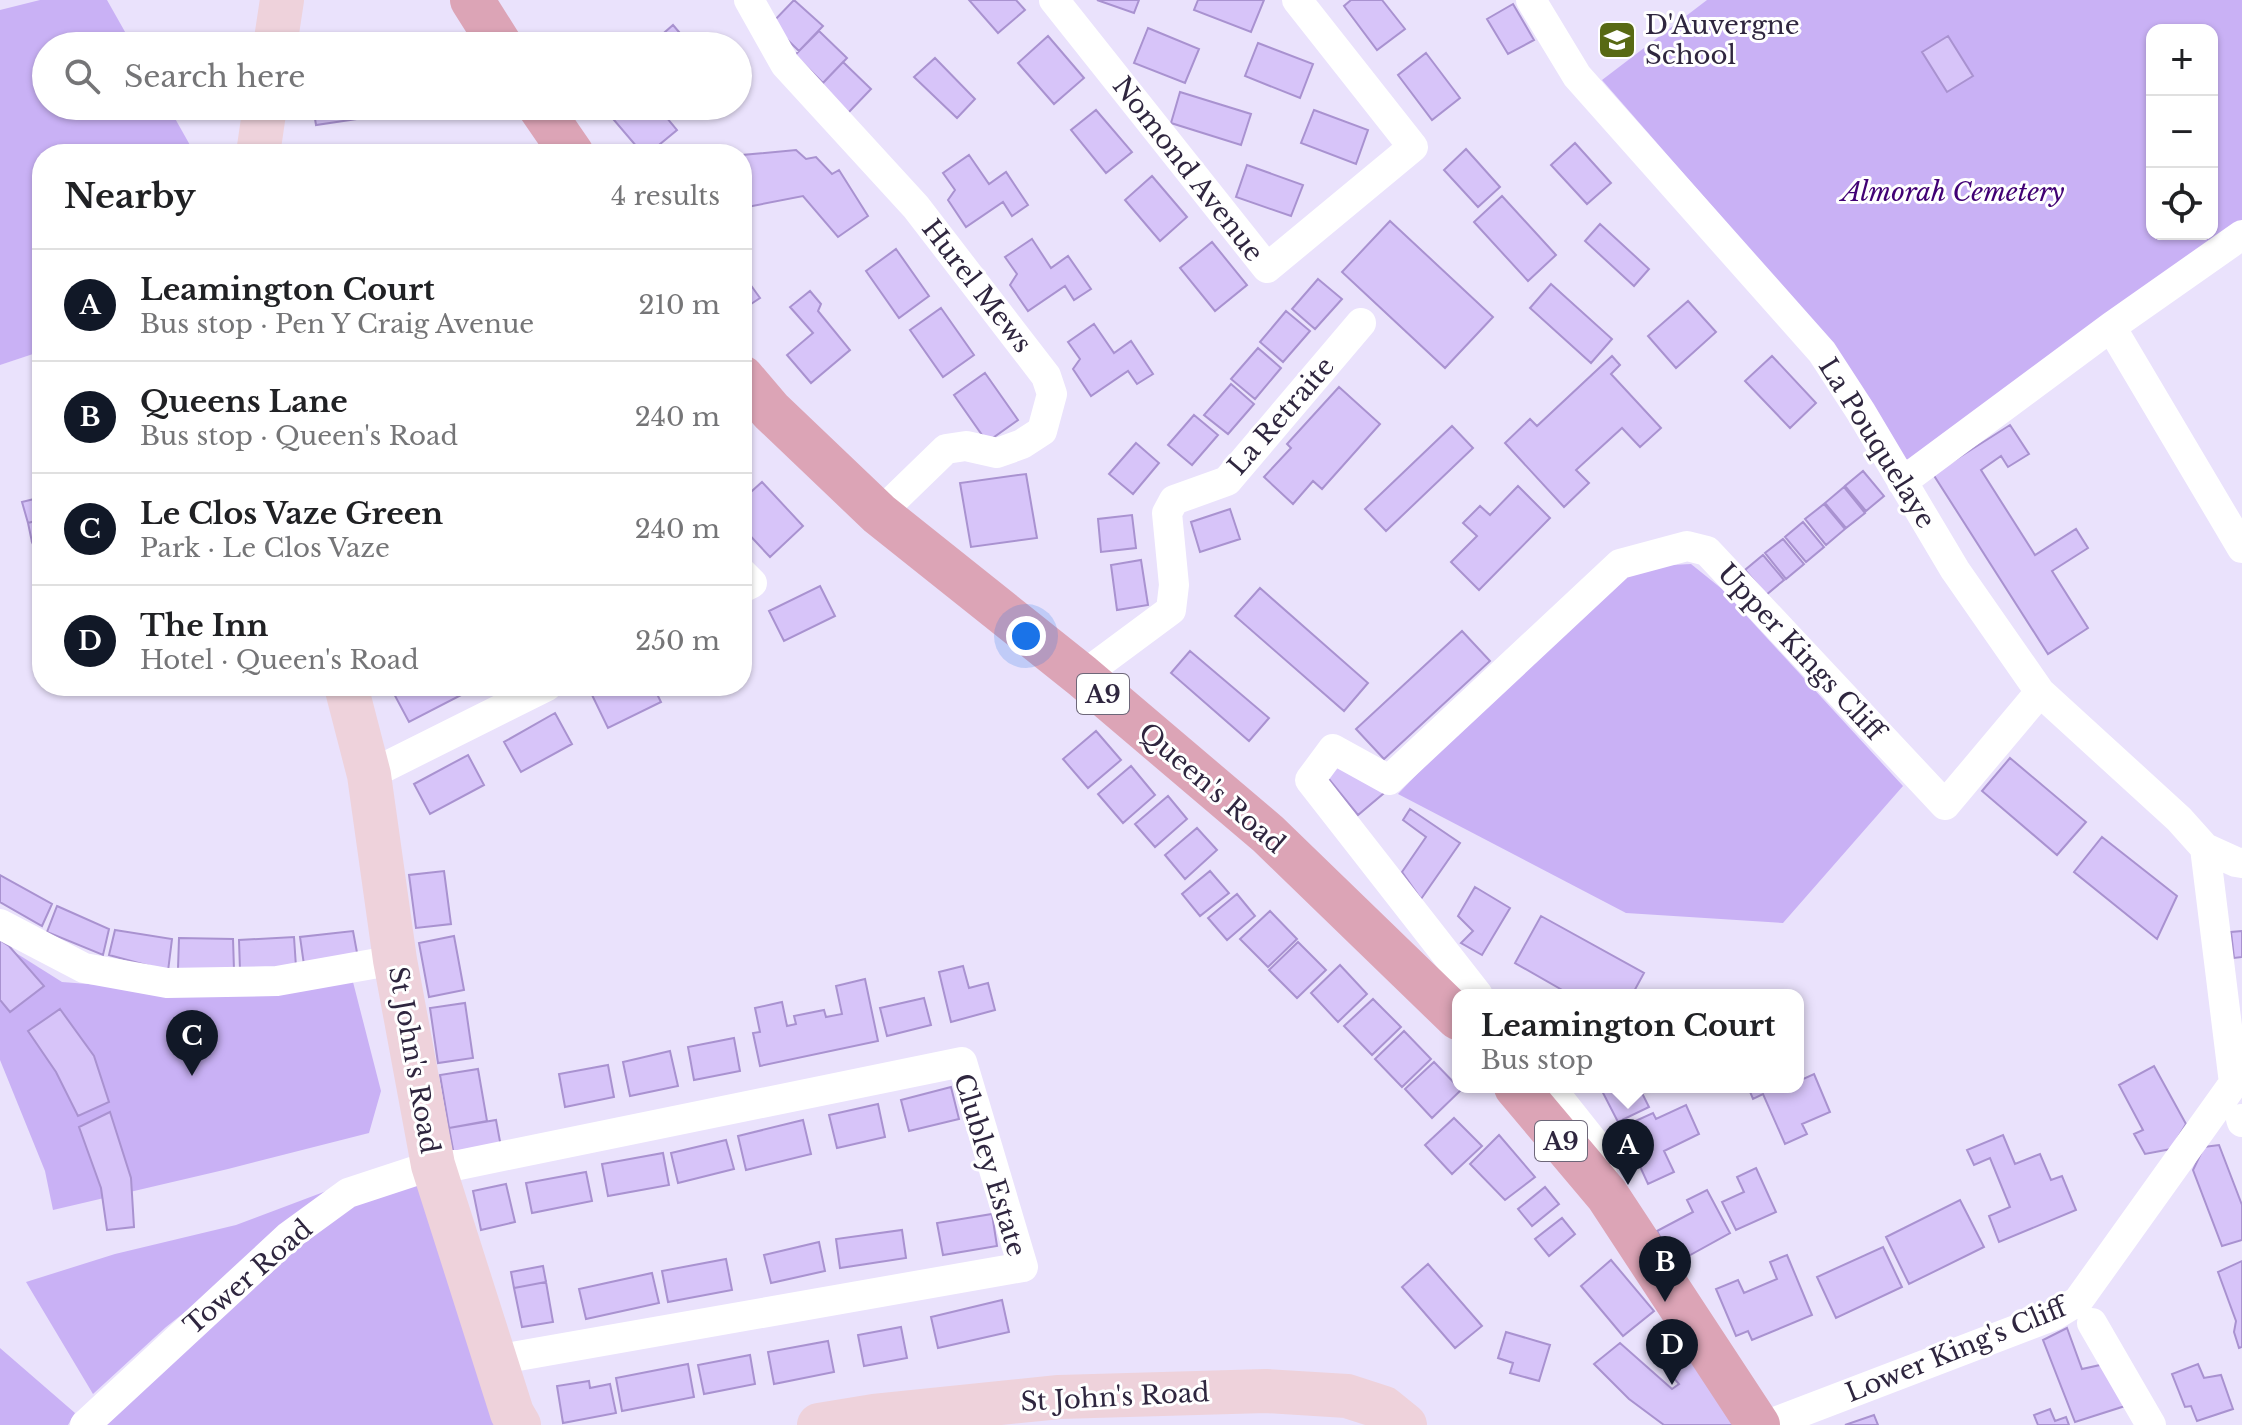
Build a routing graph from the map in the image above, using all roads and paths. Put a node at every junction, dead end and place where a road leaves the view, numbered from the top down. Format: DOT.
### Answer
graph roads {
  1 [pos="282,0"];
  2 [pos="472,0"];
  3 [pos="749,0"];
  4 [pos="1054,0"];
  5 [pos="1297,0"];
  6 [pos="1531,0"];
  7 [pos="277,32"];
  8 [pos="492,32"];
  9 [pos="263,120"];
  10 [pos="549,120"];
  11 [pos="259,144"];
  12 [pos="565,144"];
  13 [pos="2242,235"];
  14 [pos="1361,323"];
  15 [pos="2111,327"];
  16 [pos="752,389"];
  17 [pos="1902,482"];
  18 [pos="879,514"];
  19 [pos="2232,514"];
  20 [pos="2242,548"];
  21 [pos="1082,676"];
  22 [pos="2040,692"];
  23 [pos="349,696"];
  24 [pos="527,696"];
  25 [pos="369,775"];
  26 [pos="2205,848"];
  27 [pos="2242,863"];
  28 [pos="0,924"];
  29 [pos="395,960"];
  30 [pos="1473,989"];
  31 [pos="1452,1012"];
  32 [pos="2238,1078"];
  33 [pos="1521,1093"];
  34 [pos="1555,1093"];
  35 [pos="433,1165"];
  36 [pos="1607,1195"];
  37 [pos="2092,1323"];
  38 [pos="495,1360"];
  39 [pos="85,1425"];
  40 [pos="519,1425"];
  41 [pos="819,1425"];
  42 [pos="1405,1425"];
  43 [pos="1758,1425"];
  44 [pos="1767,1425"];
  45 [pos="2151,1425"];
  1 -- 7 [label="main road"];
  2 -- 8 [label="main road"];
  3 -- 18 [label="street, Hurel Mews"];
  4 -- 5 [label="street, Nomond Avenue"];
  6 -- 17 [label="street, La Pouquelaye"];
  9 -- 11 [label="main road"];
  10 -- 12 [label="main road"];
  13 -- 15 [label="street"];
  14 -- 21 [label="street, La Retraite"];
  15 -- 17 [label="street"];
  15 -- 19 [label="street"];
  16 -- 18 [label="main road, Queen's Road / A9"];
  17 -- 22 [label="street, La Pouquelaye"];
  18 -- 21 [label="main road, Queen's Road / A9"];
  19 -- 20 [label="street"];
  21 -- 31 [label="main road, Queen's Road / A9"];
  22 -- 26 [label="street, La Pouquelaye"];
  22 -- 30 [label="street, Upper Kings Cliff"];
  23 -- 25 [label="main road, St John's Road"];
  24 -- 25 [label="street"];
  25 -- 29 [label="main road, St John's Road"];
  26 -- 27 [label="street, La Pouquelaye"];
  26 -- 32 [label="street, Lower King's Cliff"];
  28 -- 29 [label="street"];
  29 -- 35 [label="main road, St John's Road"];
  32 -- 44 [label="street, Lower King's Cliff"];
  33 -- 36 [label="main road, A9"];
  34 -- 36 [label="street"];
  35 -- 38 [label="main road, St John's Road"];
  35 -- 38 [label="street, Clubley Estate"];
  35 -- 39 [label="street, Tower Road"];
  36 -- 43 [label="main road, A9"];
  37 -- 45 [label="street"];
  38 -- 40 [label="main road, St John's Road"];
  41 -- 42 [label="main road, St John's Road"];
}
